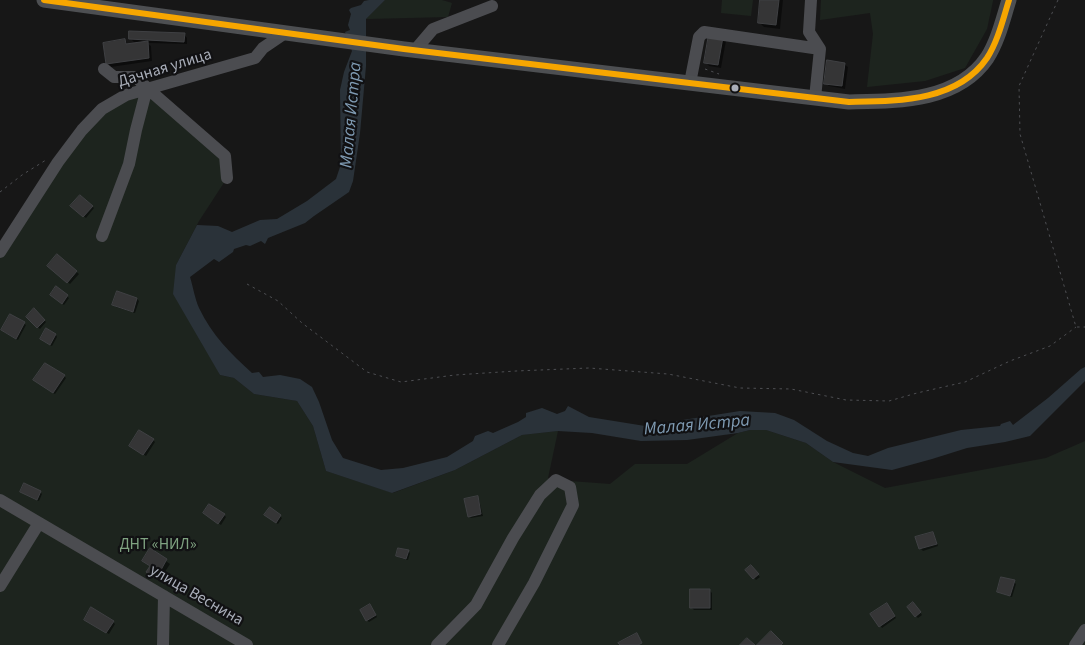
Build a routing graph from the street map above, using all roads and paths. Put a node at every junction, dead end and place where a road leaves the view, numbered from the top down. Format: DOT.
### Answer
graph roads {
  1 [pos="44,0"];
  2 [pos="811,0"];
  3 [pos="1009,0"];
  4 [pos="1058,0"];
  5 [pos="492,6"];
  6 [pos="285,33"];
  7 [pos="410,49"];
  8 [pos="820,49"];
  9 [pos="104,69"];
  10 [pos="690,83"];
  11 [pos="148,88"];
  12 [pos="815,98"];
  13 [pos="58,162"];
  14 [pos="227,178"];
  15 [pos="0,192"];
  16 [pos="102,236"];
  17 [pos="0,252"];
  18 [pos="247,284"];
  19 [pos="1076,326"];
  20 [pos="1085,327"];
  21 [pos="0,500"];
  22 [pos="39,523"];
  23 [pos="0,586"];
  24 [pos="164,596"];
  25 [pos="1085,630"];
  26 [pos="163,645"];
  27 [pos="247,645"];
  28 [pos="437,645"];
  29 [pos="498,645"];
  30 [pos="1075,645"];
  1 -- 6 [label="main road"];
  2 -- 8 [label="street"];
  3 -- 12 [label="main road"];
  4 -- 19 [label="path"];
  5 -- 7 [label="street"];
  6 -- 7 [label="main road"];
  6 -- 11 [label="street, Дачная улица"];
  7 -- 10 [label="main road"];
  8 -- 10 [label="street"];
  8 -- 12 [label="street"];
  9 -- 11 [label="street"];
  10 -- 12 [label="main road"];
  11 -- 13 [label="street, Дачная улица"];
  11 -- 14 [label="street"];
  11 -- 16 [label="street"];
  13 -- 15 [label="path"];
  13 -- 17 [label="street, Дачная улица"];
  18 -- 19 [label="path"];
  19 -- 20 [label="path"];
  21 -- 22 [label="street, улица Веснина"];
  22 -- 23 [label="street"];
  22 -- 24 [label="street, улица Веснина"];
  24 -- 26 [label="street"];
  24 -- 27 [label="street, улица Веснина"];
  25 -- 30 [label="street"];
  28 -- 29 [label="street"];
}
